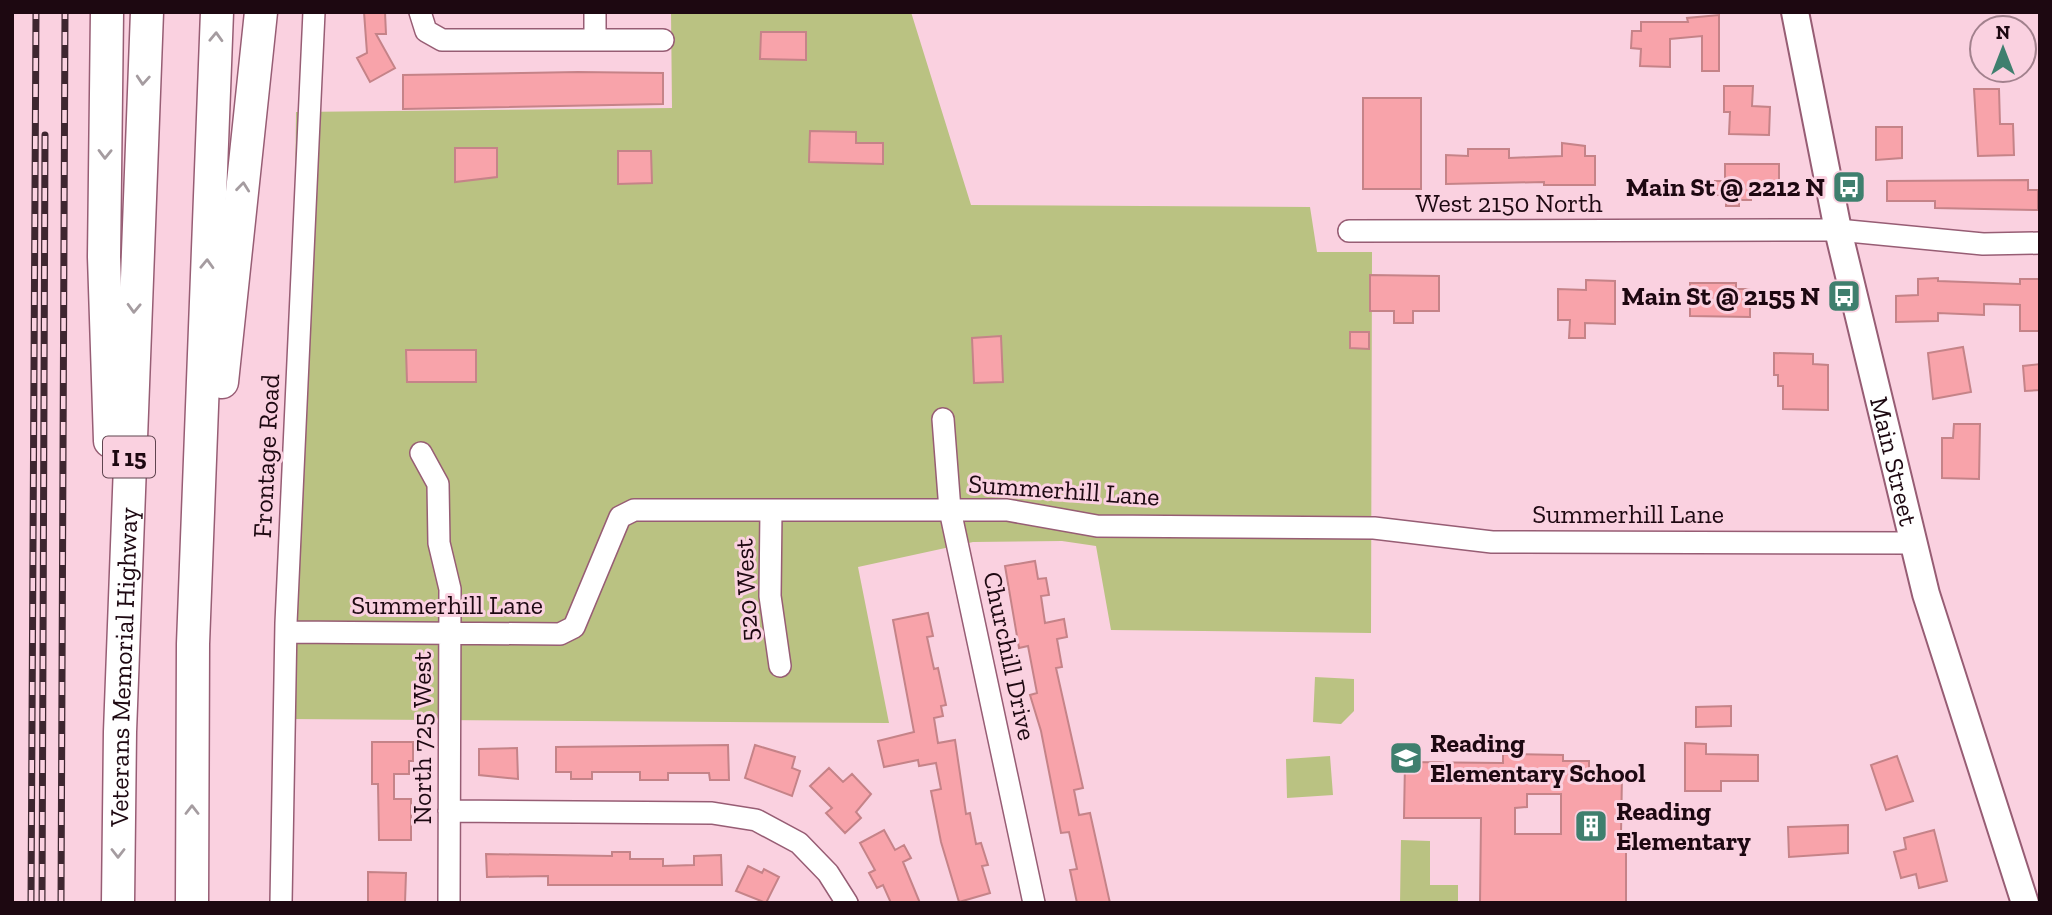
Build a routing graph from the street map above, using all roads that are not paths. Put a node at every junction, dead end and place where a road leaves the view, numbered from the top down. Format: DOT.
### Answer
graph roads {
  1 [pos="107,12"];
  2 [pos="147,12"];
  3 [pos="217,12"];
  4 [pos="261,12"];
  5 [pos="314,12"];
  6 [pos="595,12"];
  7 [pos="1795,12"];
  8 [pos="423,21"];
  9 [pos="595,40"];
  10 [pos="663,40"];
  11 [pos="1838,230"];
  12 [pos="1349,232"];
  13 [pos="2040,243"];
  14 [pos="943,419"];
  15 [pos="421,453"];
  16 [pos="950,510"];
  17 [pos="771,511"];
  18 [pos="1914,543"];
  19 [pos="286,632"];
  20 [pos="450,634"];
  21 [pos="193,644"];
  22 [pos="780,666"];
  23 [pos="120,732"];
  24 [pos="450,811"];
  25 [pos="2040,901"];
  26 [pos="118,903"];
  27 [pos="192,903"];
  28 [pos="281,903"];
  29 [pos="449,903"];
  30 [pos="847,903"];
  31 [pos="1034,903"];
  32 [pos="2025,903"];
  33 [pos="2032,903"];
  1 -- 23 [label="highway, one-way"];
  2 -- 23 [label="highway, Veterans Memorial Highway / I 15, one-way"];
  21 -- 3 [label="highway, one-way"];
  21 -- 4 [label="highway, one-way"];
  5 -- 19 [label="street, Frontage Road"];
  6 -- 9 [label="street"];
  7 -- 11 [label="main road, Main Street"];
  8 -- 9 [label="street"];
  9 -- 10 [label="street"];
  11 -- 12 [label="street, West 2150 North"];
  11 -- 13 [label="street, West 2150 North"];
  11 -- 18 [label="main road, Main Street"];
  14 -- 16 [label="street, Churchill Drive"];
  15 -- 20 [label="street, North 725 West"];
  16 -- 17 [label="street, Summerhill Lane"];
  16 -- 18 [label="street, Summerhill Lane"];
  16 -- 31 [label="street, Churchill Drive"];
  17 -- 20 [label="street, Summerhill Lane"];
  17 -- 22 [label="street, 520 West"];
  18 -- 32 [label="main road, Main Street"];
  19 -- 20 [label="street, Summerhill Lane"];
  19 -- 28 [label="street, Frontage Road"];
  20 -- 24 [label="street, North 725 West"];
  27 -- 21 [label="highway, one-way"];
  23 -- 26 [label="highway, Veterans Memorial Highway / I 15, one-way"];
  24 -- 29 [label="street, North 725 West"];
  24 -- 30 [label="street"];
  25 -- 33 [label="street"];
}
